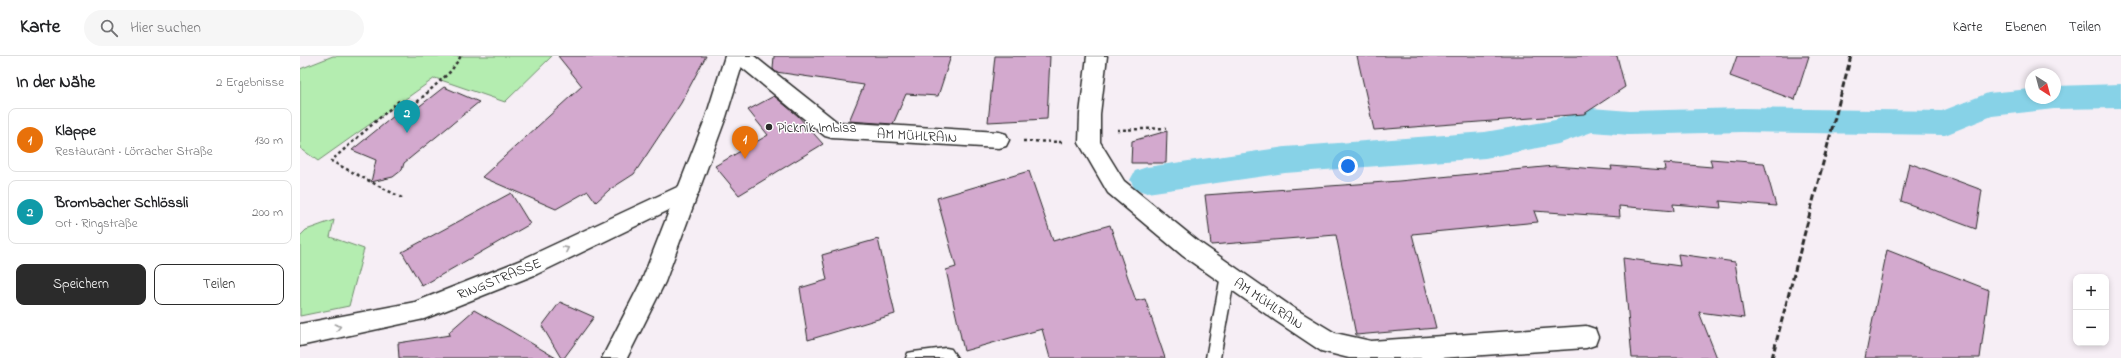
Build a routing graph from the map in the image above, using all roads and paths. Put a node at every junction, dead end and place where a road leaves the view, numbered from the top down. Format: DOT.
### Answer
graph roads {
  1 [pos="461,56"];
  2 [pos="735,56"];
  3 [pos="741,56"];
  4 [pos="1097,56"];
  5 [pos="413,105"];
  6 [pos="404,114"];
  7 [pos="1166,128"];
  8 [pos="1089,137"];
  9 [pos="999,140"];
  10 [pos="688,191"];
  11 [pos="402,198"];
  12 [pos="1228,275"];
  13 [pos="300,335"];
  14 [pos="1586,337"];
  15 [pos="614,358"];
  16 [pos="913,358"];
  17 [pos="950,358"];
  18 [pos="1213,358"];
  1 -- 5 [label="path"];
  2 -- 10 [label="street"];
  3 -- 9 [label="street, AM MÜHLRAIN"];
  4 -- 8 [label="street"];
  5 -- 6 [label="path"];
  5 -- 11 [label="path"];
  7 -- 8 [label="path"];
  8 -- 9 [label="path"];
  8 -- 12 [label="street, AM MÜHLRAIN"];
  13 -- 10 [label="street, RINGSTRASSE, one-way"];
  10 -- 15 [label="street"];
  12 -- 14 [label="street, AM MÜHLRAIN"];
  12 -- 18 [label="lane"];
  16 -- 17 [label="lane"];
}
